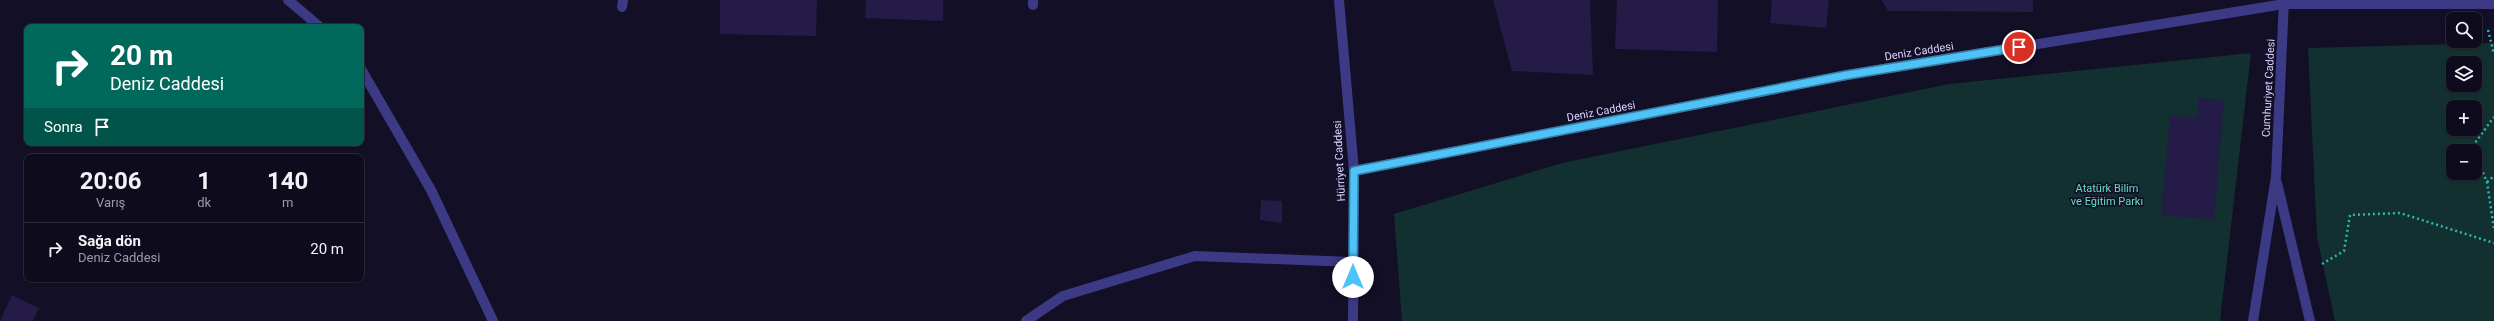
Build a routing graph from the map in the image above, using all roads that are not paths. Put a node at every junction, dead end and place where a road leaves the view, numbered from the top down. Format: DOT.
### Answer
graph roads {
  1 [pos="288,0"];
  2 [pos="1339,0"];
  3 [pos="2284,2"];
  4 [pos="2494,4"];
  5 [pos="316,24"];
  6 [pos="364,73"];
  7 [pos="1354,171"];
  8 [pos="2276,177"];
  9 [pos="1353,262"];
  10 [pos="493,321"];
  11 [pos="1026,321"];
  12 [pos="1353,321"];
  13 [pos="2253,321"];
  14 [pos="2310,321"];
  1 -- 5 [label="street"];
  2 -- 7 [label="street, Hürriyet Caddesi"];
  3 -- 4 [label="street, Deniz Caddesi"];
  3 -- 7 [label="street, Deniz Caddesi"];
  3 -- 8 [label="street, Cumhuriyet Caddesi"];
  6 -- 10 [label="street"];
  7 -- 9 [label="street, Hürriyet Caddesi"];
  8 -- 13 [label="street, Cumhuriyet Caddesi"];
  8 -- 14 [label="street, Cumhuriyet Caddesi"];
  9 -- 11 [label="street"];
  9 -- 12 [label="street, Hürriyet Caddesi"];
}
